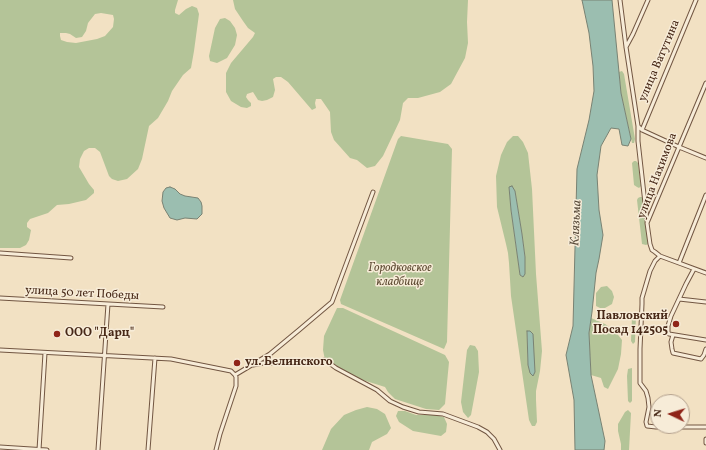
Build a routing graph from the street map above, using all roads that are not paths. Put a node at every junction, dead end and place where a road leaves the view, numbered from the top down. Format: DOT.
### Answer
graph roads {
  1 [pos="620,0"];
  2 [pos="648,0"];
  3 [pos="696,0"];
  4 [pos="626,47"];
  5 [pos="706,83"];
  6 [pos="638,126"];
  7 [pos="642,130"];
  8 [pos="679,147"];
  9 [pos="706,158"];
  10 [pos="373,192"];
  11 [pos="706,195"];
  12 [pos="647,223"];
  13 [pos="0,253"];
  14 [pos="660,256"];
  15 [pos="70,258"];
  16 [pos="679,263"];
  17 [pos="694,269"];
  18 [pos="706,273"];
  19 [pos="0,298"];
  20 [pos="679,299"];
  21 [pos="706,302"];
  22 [pos="108,304"];
  23 [pos="163,307"];
  24 [pos="673,335"];
  25 [pos="706,340"];
  26 [pos="706,349"];
  27 [pos="0,350"];
  28 [pos="45,353"];
  29 [pos="705,355"];
  30 [pos="104,356"];
  31 [pos="155,358"];
  32 [pos="253,365"];
  33 [pos="235,375"];
  34 [pos="706,427"];
  35 [pos="706,438"];
  36 [pos="706,443"];
  37 [pos="0,447"];
  38 [pos="39,450"];
  39 [pos="47,450"];
  40 [pos="98,450"];
  41 [pos="148,450"];
  42 [pos="216,450"];
  43 [pos="500,450"];
  1 -- 4 [label="street"];
  2 -- 4 [label="street"];
  3 -- 7 [label="street, улица Ватутина"];
  4 -- 6 [label="street"];
  5 -- 8 [label="street, улица Нахимова"];
  6 -- 7 [label="street"];
  6 -- 12 [label="street"];
  7 -- 8 [label="street"];
  8 -- 9 [label="street"];
  8 -- 12 [label="street, улица Нахимова"];
  10 -- 32 [label="street"];
  11 -- 16 [label="street"];
  12 -- 14 [label="street, улица Нахимова"];
  13 -- 15 [label="street"];
  14 -- 16 [label="street"];
  14 -- 34 [label="street"];
  16 -- 17 [label="street"];
  17 -- 18 [label="street"];
  17 -- 20 [label="street"];
  19 -- 22 [label="street, улица 50 лет Победы"];
  20 -- 21 [label="street"];
  20 -- 24 [label="street"];
  22 -- 23 [label="street, улица 50 лет Победы"];
  22 -- 30 [label="street"];
  24 -- 25 [label="street"];
  24 -- 29 [label="street"];
  26 -- 29 [label="street"];
  27 -- 28 [label="street"];
  28 -- 30 [label="street"];
  28 -- 38 [label="street"];
  30 -- 31 [label="street"];
  30 -- 40 [label="street"];
  31 -- 33 [label="street"];
  31 -- 41 [label="street"];
  32 -- 33 [label="street"];
  32 -- 43 [label="street"];
  33 -- 42 [label="street"];
  35 -- 36 [label="street"];
  37 -- 38 [label="street"];
  38 -- 39 [label="street"];
}
